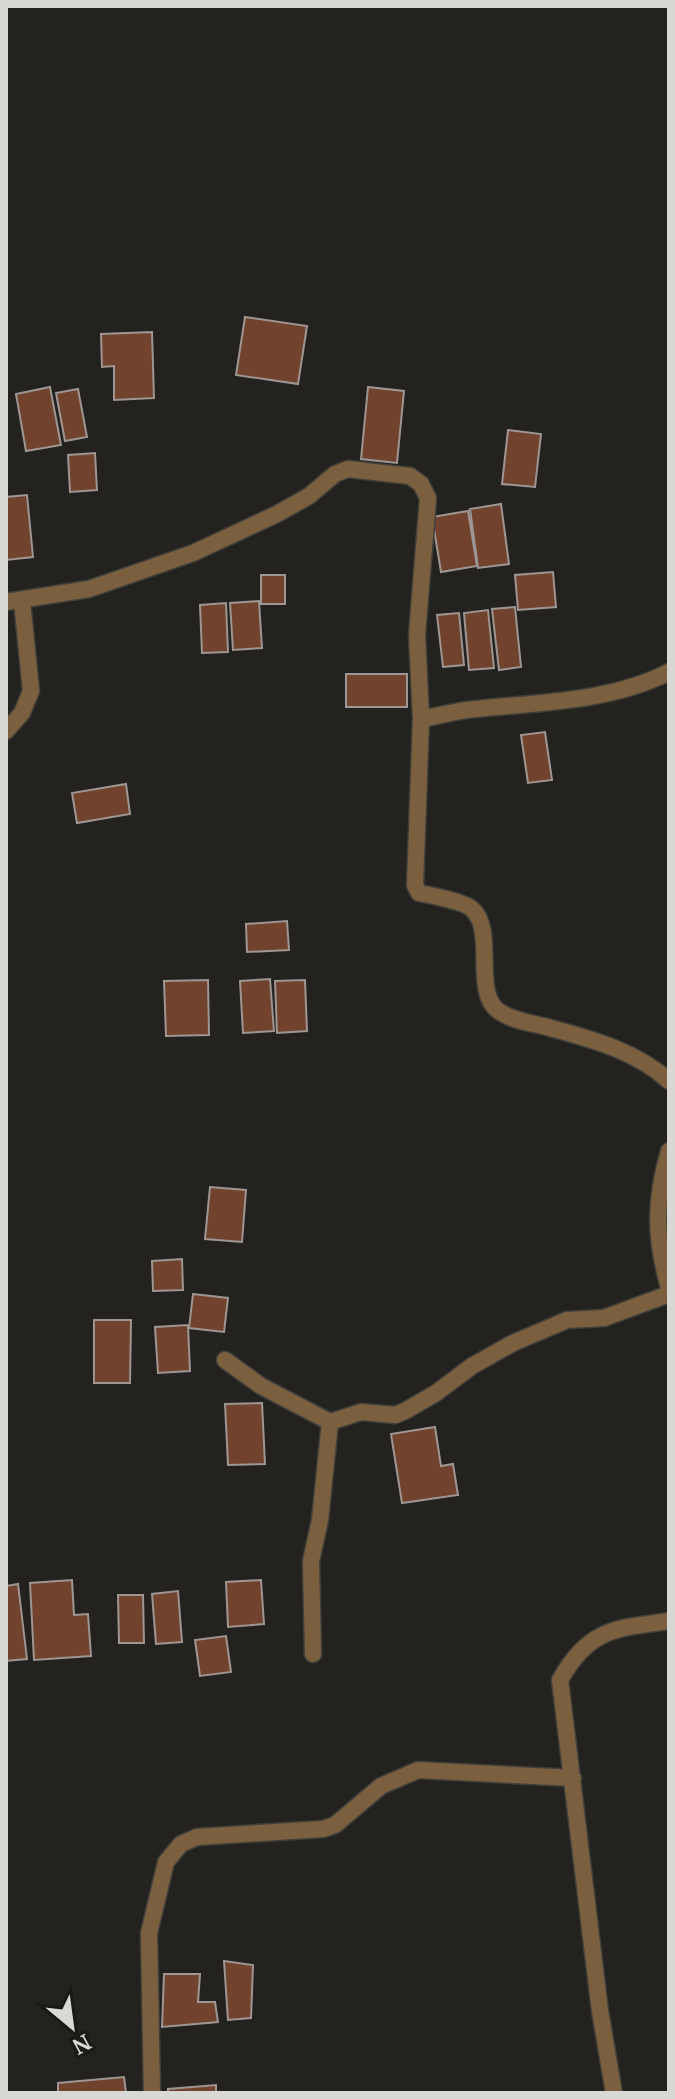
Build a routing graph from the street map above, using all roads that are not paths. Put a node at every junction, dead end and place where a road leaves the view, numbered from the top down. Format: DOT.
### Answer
graph roads {
  1 [pos="14,601"];
  2 [pos="669,672"];
  3 [pos="421,719"];
  4 [pos="6,731"];
  5 [pos="669,1081"];
  6 [pos="669,1151"];
  7 [pos="669,1291"];
  8 [pos="225,1360"];
  9 [pos="330,1422"];
  10 [pos="669,1621"];
  11 [pos="313,1654"];
  12 [pos="573,1778"];
  13 [pos="152,2093"];
  14 [pos="614,2093"];
  1 -- 3 [label="street"];
  1 -- 4 [label="street"];
  2 -- 3 [label="street"];
  3 -- 5 [label="street"];
  6 -- 7 [label="street"];
  7 -- 9 [label="street"];
  8 -- 9 [label="street"];
  9 -- 11 [label="street"];
  10 -- 12 [label="street"];
  12 -- 13 [label="street"];
  12 -- 14 [label="street"];
}
